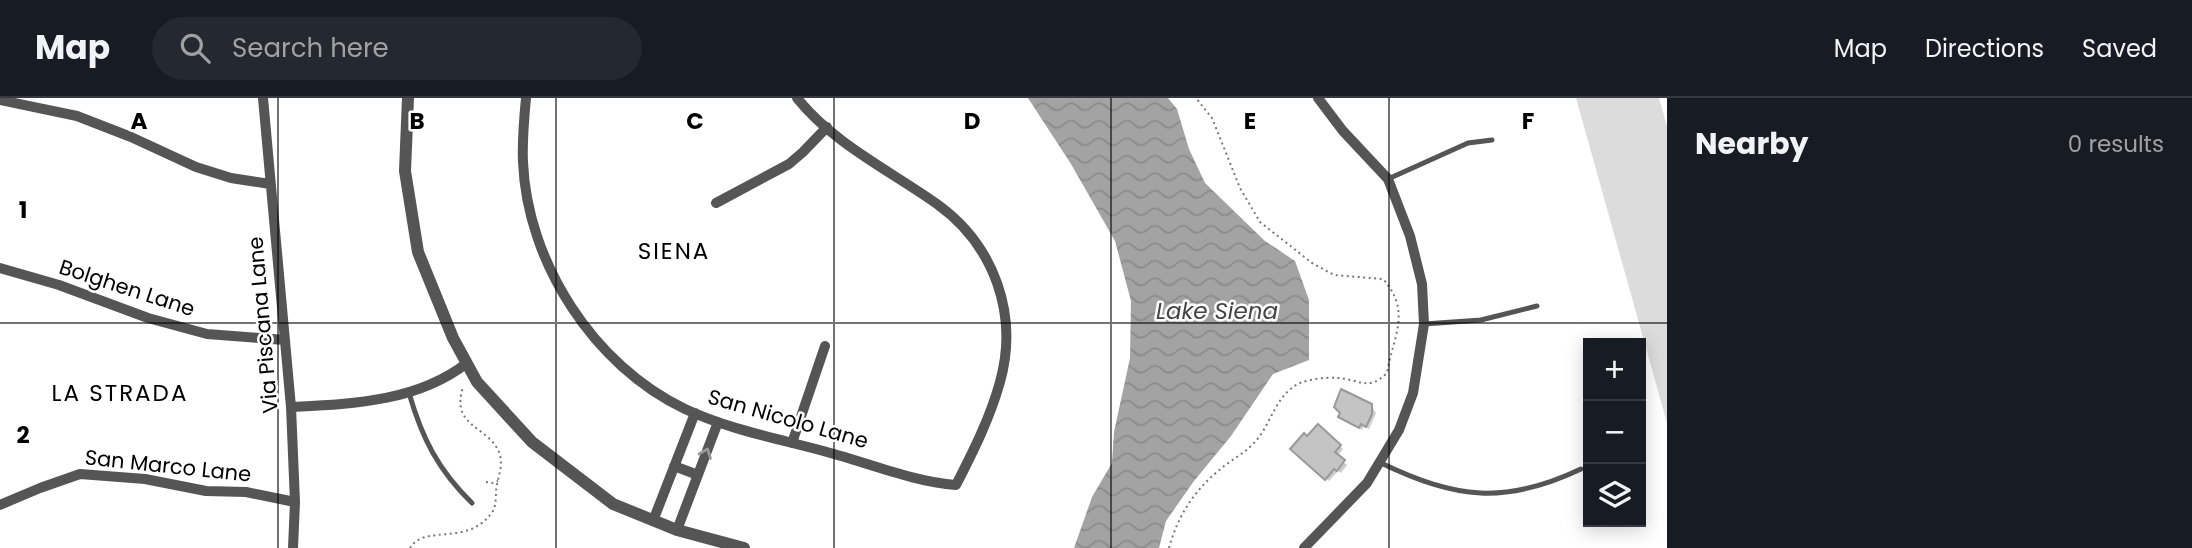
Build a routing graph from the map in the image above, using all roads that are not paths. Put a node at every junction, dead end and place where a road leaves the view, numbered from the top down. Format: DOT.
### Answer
graph roads {
  1 [pos="263,98"];
  2 [pos="408,98"];
  3 [pos="526,98"];
  4 [pos="797,98"];
  5 [pos="1318,98"];
  6 [pos="0,100"];
  7 [pos="827,127"];
  8 [pos="1492,140"];
  9 [pos="1388,179"];
  10 [pos="270,184"];
  11 [pos="716,203"];
  12 [pos="0,268"];
  13 [pos="1537,306"];
  14 [pos="1424,324"];
  15 [pos="285,340"];
  16 [pos="825,346"];
  17 [pos="470,369"];
  18 [pos="409,393"];
  19 [pos="291,407"];
  20 [pos="695,412"];
  21 [pos="718,422"];
  22 [pos="792,443"];
  23 [pos="1381,463"];
  24 [pos="674,466"];
  25 [pos="1581,469"];
  26 [pos="698,475"];
  27 [pos="295,502"];
  28 [pos="472,503"];
  29 [pos="0,505"];
  30 [pos="653,520"];
  31 [pos="677,530"];
  32 [pos="293,548"];
  33 [pos="744,548"];
  34 [pos="1304,548"];
  1 -- 10 [label="street, Via Piscana Lane"];
  2 -- 17 [label="street"];
  3 -- 20 [label="street, San Nicolo Lane"];
  4 -- 7 [label="street"];
  5 -- 9 [label="street"];
  6 -- 10 [label="street"];
  7 -- 11 [label="street"];
  7 -- 22 [label="street, San Nicolo Lane"];
  8 -- 9 [label="lane"];
  9 -- 14 [label="street"];
  10 -- 15 [label="street, Via Piscana Lane"];
  12 -- 15 [label="street, Bolghen Lane"];
  13 -- 14 [label="lane"];
  14 -- 23 [label="street"];
  15 -- 19 [label="street, Via Piscana Lane"];
  16 -- 22 [label="street"];
  17 -- 18 [label="street"];
  17 -- 30 [label="street"];
  18 -- 19 [label="street"];
  18 -- 28 [label="lane"];
  19 -- 27 [label="street, Via Piscana Lane"];
  20 -- 21 [label="street, San Nicolo Lane"];
  20 -- 24 [label="street"];
  21 -- 22 [label="street, San Nicolo Lane"];
  26 -- 21 [label="street, one-way"];
  23 -- 25 [label="lane"];
  23 -- 34 [label="street"];
  24 -- 26 [label="street"];
  24 -- 30 [label="street"];
  26 -- 31 [label="street"];
  27 -- 29 [label="street, San Marco Lane"];
  27 -- 32 [label="street, Via Piscana Lane"];
  30 -- 31 [label="street"];
  31 -- 33 [label="street"];
}
